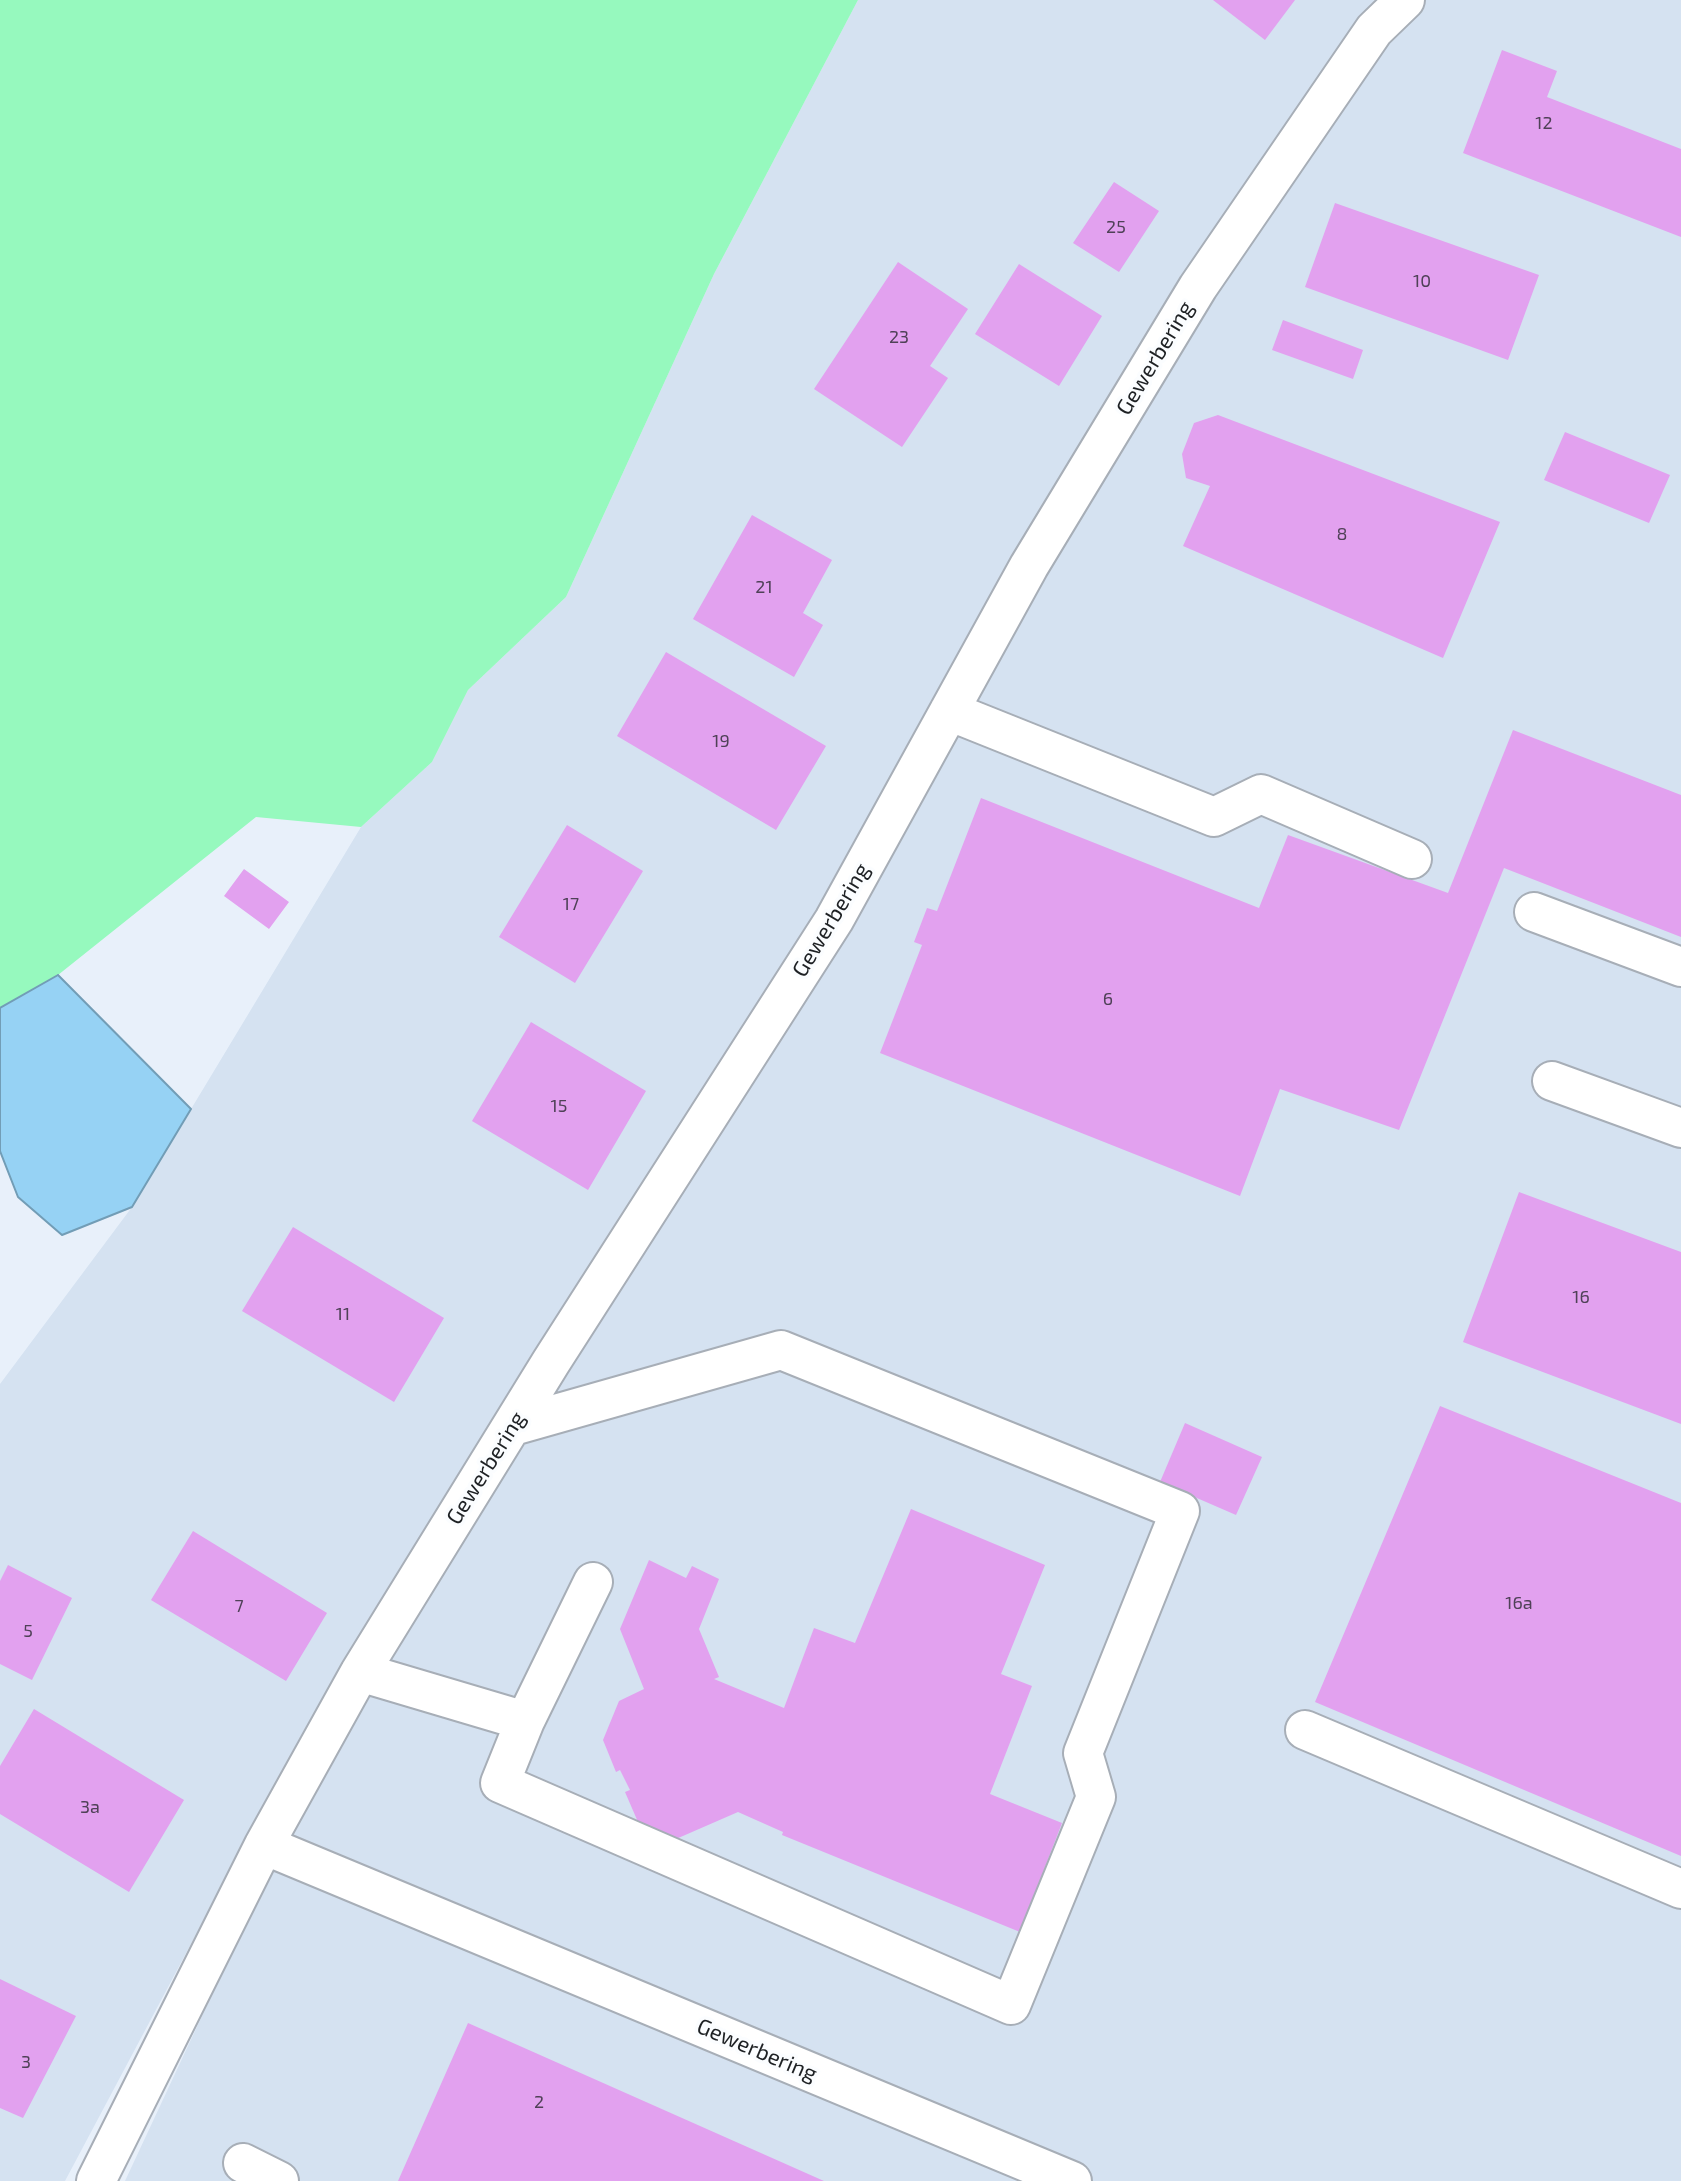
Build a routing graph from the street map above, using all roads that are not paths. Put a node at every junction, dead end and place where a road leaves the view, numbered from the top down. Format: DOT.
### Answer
graph roads {
  1 [pos="1405,0"];
  2 [pos="949,711"];
  3 [pos="1412,859"];
  4 [pos="1534,912"];
  5 [pos="1681,967"];
  6 [pos="1552,1081"];
  7 [pos="1681,1128"];
  8 [pos="513,1426"];
  9 [pos="593,1582"];
  10 [pos="360,1672"];
  11 [pos="525,1721"];
  12 [pos="1305,1730"];
  13 [pos="264,1845"];
  14 [pos="1681,1889"];
  15 [pos="243,2163"];
  16 [pos="96,2181"];
  17 [pos="279,2181"];
  18 [pos="1072,2181"];
  1 -- 2 [label="street, Gewerbering"];
  2 -- 3 [label="street"];
  2 -- 8 [label="street, Gewerbering"];
  4 -- 5 [label="street"];
  6 -- 7 [label="street"];
  8 -- 10 [label="street, Gewerbering"];
  8 -- 11 [label="street"];
  9 -- 11 [label="street"];
  10 -- 11 [label="street"];
  10 -- 13 [label="street, Gewerbering"];
  12 -- 14 [label="street"];
  13 -- 16 [label="street, Gewerbering"];
  13 -- 18 [label="street, Gewerbering"];
  15 -- 17 [label="street"];
}
